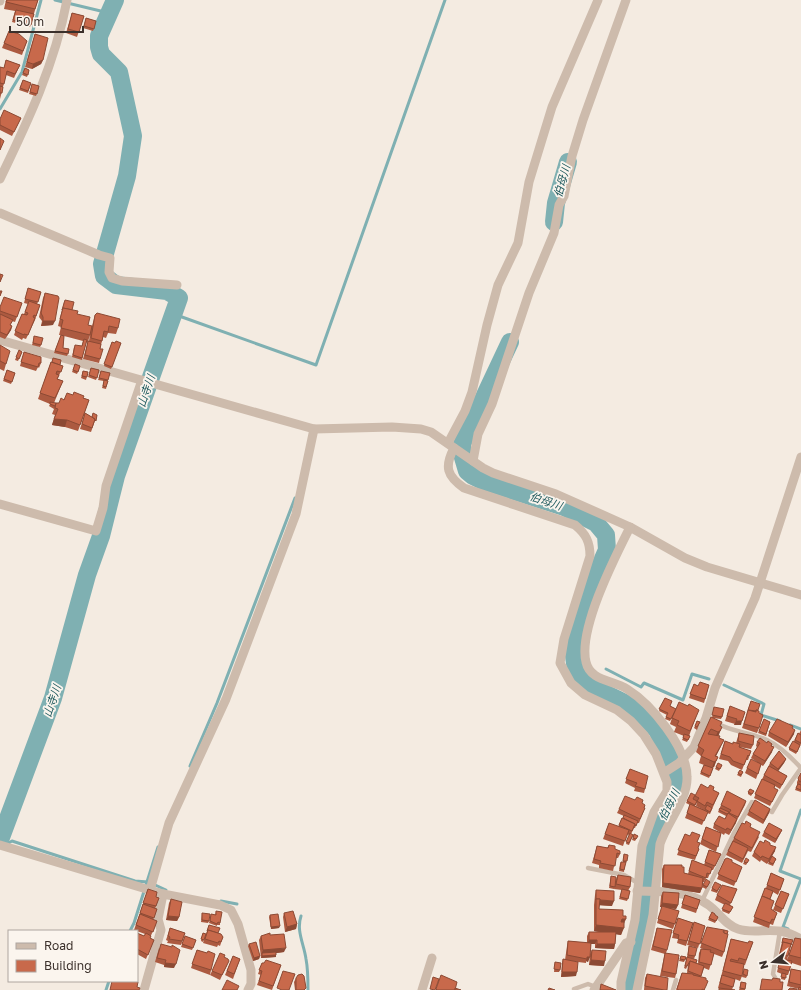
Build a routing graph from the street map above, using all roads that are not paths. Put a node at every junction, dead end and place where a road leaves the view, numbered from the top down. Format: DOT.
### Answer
graph roads {
  1 [pos="67,0"];
  2 [pos="598,0"];
  3 [pos="626,0"];
  4 [pos="0,179"];
  5 [pos="0,213"];
  6 [pos="177,285"];
  7 [pos="0,340"];
  8 [pos="142,380"];
  9 [pos="314,429"];
  10 [pos="451,446"];
  11 [pos="801,457"];
  12 [pos="473,461"];
  13 [pos="0,504"];
  14 [pos="630,527"];
  15 [pos="760,582"];
  16 [pos="801,595"];
  17 [pos="706,718"];
  18 [pos="681,761"];
  19 [pos="801,768"];
  20 [pos="667,771"];
  21 [pos="0,845"];
  22 [pos="588,868"];
  23 [pos="638,887"];
  24 [pos="150,890"];
  25 [pos="655,891"];
  26 [pos="163,894"];
  27 [pos="702,901"];
  28 [pos="780,931"];
  29 [pos="801,939"];
  30 [pos="631,942"];
  31 [pos="432,958"];
  32 [pos="676,980"];
  33 [pos="776,980"];
  34 [pos="574,988"];
  35 [pos="595,988"];
  36 [pos="144,990"];
  37 [pos="248,990"];
  38 [pos="422,990"];
  39 [pos="621,990"];
  40 [pos="638,990"];
  41 [pos="673,990"];
  1 -- 4 [label="street"];
  2 -- 10 [label="street"];
  3 -- 12 [label="street"];
  5 -- 6 [label="street"];
  7 -- 8 [label="street"];
  8 -- 9 [label="street"];
  8 -- 13 [label="street"];
  9 -- 10 [label="street"];
  9 -- 24 [label="street"];
  10 -- 12 [label="street"];
  10 -- 20 [label="street"];
  11 -- 15 [label="street"];
  12 -- 14 [label="street"];
  14 -- 15 [label="street"];
  14 -- 18 [label="street"];
  15 -- 16 [label="street"];
  15 -- 17 [label="street"];
  17 -- 18 [label="street"];
  17 -- 19 [label="lane"];
  18 -- 20 [label="street"];
  18 -- 25 [label="street"];
  19 -- 27 [label="lane"];
  20 -- 23 [label="street"];
  21 -- 24 [label="street"];
  22 -- 23 [label="lane"];
  23 -- 25 [label="street"];
  23 -- 30 [label="street"];
  24 -- 26 [label="street"];
  25 -- 27 [label="street"];
  25 -- 40 [label="street"];
  26 -- 36 [label="street"];
  26 -- 37 [label="street"];
  27 -- 28 [label="street"];
  28 -- 29 [label="street"];
  28 -- 33 [label="lane"];
  30 -- 35 [label="street"];
  30 -- 39 [label="street"];
  31 -- 38 [label="street"];
  32 -- 41 [label="lane"];
  34 -- 35 [label="lane"];
}
